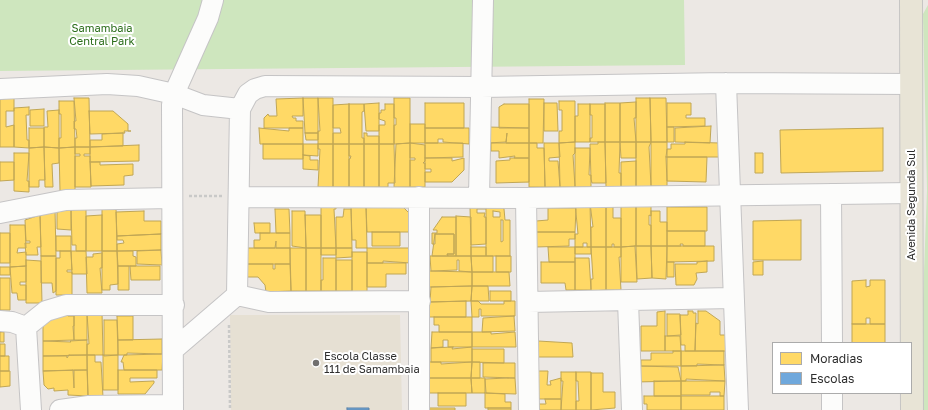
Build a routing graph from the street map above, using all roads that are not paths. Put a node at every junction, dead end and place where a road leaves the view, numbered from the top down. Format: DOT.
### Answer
graph roads {
  1 [pos="213,0"];
  2 [pos="483,0"];
  3 [pos="914,6"];
  4 [pos="726,83"];
  5 [pos="912,84"];
  6 [pos="481,87"];
  7 [pos="0,89"];
  8 [pos="174,94"];
  9 [pos="240,109"];
  10 [pos="912,193"];
  11 [pos="831,194"];
  12 [pos="730,196"];
  13 [pos="240,197"];
  14 [pos="420,197"];
  15 [pos="479,197"];
  16 [pos="171,198"];
  17 [pos="526,198"];
  18 [pos="0,213"];
  19 [pos="237,295"];
  20 [pos="732,298"];
  21 [pos="420,301"];
  22 [pos="628,301"];
  23 [pos="528,302"];
  24 [pos="174,305"];
  25 [pos="0,320"];
  26 [pos="26,327"];
  27 [pos="832,342"];
  28 [pos="174,350"];
  29 [pos="832,394"];
  30 [pos="173,408"];
  31 [pos="31,410"];
  32 [pos="60,410"];
  33 [pos="419,410"];
  34 [pos="529,410"];
  35 [pos="632,410"];
  36 [pos="738,410"];
  37 [pos="832,410"];
  38 [pos="900,410"];
  39 [pos="912,410"];
  1 -- 8 [label="street"];
  2 -- 6 [label="street"];
  3 -- 5 [label="main road, Avenida Segunda Sul"];
  4 -- 5 [label="street"];
  4 -- 6 [label="street"];
  4 -- 12 [label="street"];
  5 -- 10 [label="main road, Avenida Segunda Sul"];
  6 -- 9 [label="street"];
  6 -- 15 [label="street"];
  7 -- 8 [label="street"];
  8 -- 9 [label="street"];
  8 -- 16 [label="street"];
  9 -- 13 [label="street"];
  10 -- 11 [label="street"];
  10 -- 39 [label="main road, Avenida Segunda Sul"];
  11 -- 12 [label="street"];
  11 -- 27 [label="street"];
  12 -- 17 [label="street"];
  12 -- 20 [label="street"];
  13 -- 14 [label="street"];
  13 -- 19 [label="street"];
  14 -- 15 [label="street"];
  14 -- 21 [label="street"];
  15 -- 17 [label="street"];
  16 -- 18 [label="street"];
  16 -- 24 [label="street"];
  17 -- 23 [label="street"];
  19 -- 21 [label="street"];
  19 -- 28 [label="street"];
  20 -- 22 [label="street"];
  20 -- 36 [label="street"];
  21 -- 33 [label="street"];
  22 -- 23 [label="street"];
  22 -- 35 [label="street"];
  23 -- 34 [label="street"];
  24 -- 26 [label="street"];
  24 -- 28 [label="street"];
  25 -- 26 [label="street"];
  26 -- 31 [label="street"];
  28 -- 30 [label="street"];
  29 -- 37 [label="street"];
  30 -- 32 [label="street"];
  38 -- 39 [label="street"];
}
